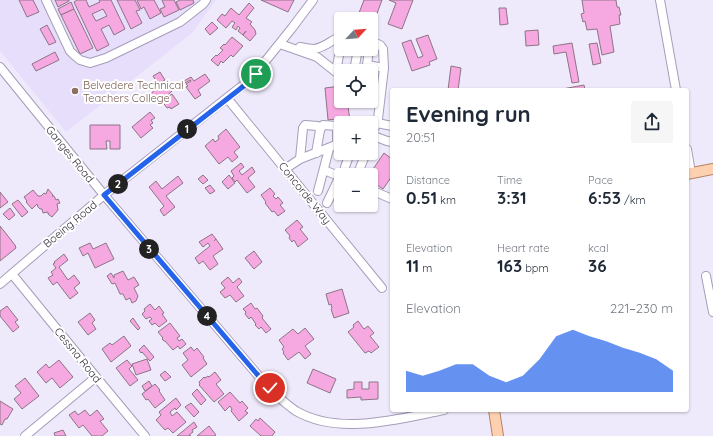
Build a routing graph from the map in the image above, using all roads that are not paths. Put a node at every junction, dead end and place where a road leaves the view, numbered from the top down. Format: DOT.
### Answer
graph roads {
  1 [pos="46,0"];
  2 [pos="206,0"];
  3 [pos="313,0"];
  4 [pos="660,0"];
  5 [pos="334,39"];
  6 [pos="281,42"];
  7 [pos="378,44"];
  8 [pos="318,48"];
  9 [pos="317,57"];
  10 [pos="0,67"];
  11 [pos="378,68"];
  12 [pos="384,68"];
  13 [pos="334,69"];
  14 [pos="676,88"];
  15 [pos="227,98"];
  16 [pos="378,118"];
  17 [pos="378,123"];
  18 [pos="334,126"];
  19 [pos="390,126"];
  20 [pos="320,130"];
  21 [pos="378,138"];
  22 [pos="390,141"];
  23 [pos="334,146"];
  24 [pos="329,149"];
  25 [pos="316,153"];
  26 [pos="300,159"];
  27 [pos="348,160"];
  28 [pos="345,167"];
  29 [pos="285,169"];
  30 [pos="713,169"];
  31 [pos="324,170"];
  32 [pos="334,174"];
  33 [pos="689,174"];
  34 [pos="334,190"];
  35 [pos="318,191"];
  36 [pos="378,193"];
  37 [pos="104,195"];
  38 [pos="390,198"];
  39 [pos="327,203"];
  40 [pos="12,274"];
  41 [pos="706,276"];
  42 [pos="0,284"];
  43 [pos="382,288"];
  44 [pos="713,312"];
  45 [pos="96,377"];
  46 [pos="434,412"];
  47 [pos="494,412"];
  48 [pos="25,436"];
  49 [pos="145,436"];
  50 [pos="498,436"];
  1 -- 2 [label="street"];
  3 -- 6 [label="street, Boeing Road"];
  4 -- 14 [label="street"];
  5 -- 8 [label="street"];
  6 -- 8 [label="street"];
  6 -- 9 [label="street"];
  6 -- 15 [label="street, Boeing Road"];
  7 -- 12 [label="street"];
  8 -- 9 [label="street"];
  9 -- 13 [label="street"];
  10 -- 37 [label="street, Ganges Road"];
  11 -- 12 [label="street"];
  12 -- 16 [label="street"];
  15 -- 29 [label="street, Concorde Way"];
  15 -- 37 [label="street, Boeing Road"];
  17 -- 19 [label="street"];
  18 -- 20 [label="street"];
  20 -- 25 [label="street"];
  20 -- 26 [label="street"];
  21 -- 22 [label="street"];
  23 -- 24 [label="street"];
  24 -- 25 [label="street"];
  24 -- 31 [label="street"];
  25 -- 26 [label="street"];
  26 -- 29 [label="street"];
  27 -- 28 [label="street"];
  29 -- 43 [label="street, Concorde Way"];
  30 -- 33 [label="main road"];
  31 -- 32 [label="street"];
  31 -- 35 [label="street"];
  34 -- 39 [label="street"];
  36 -- 38 [label="street"];
  37 -- 40 [label="street, Boeing Road"];
  37 -- 46 [label="street, Ganges Road"];
  40 -- 42 [label="street, Boeing Road"];
  40 -- 45 [label="street, Cessna Road"];
  41 -- 44 [label="street"];
  45 -- 48 [label="street"];
  45 -- 49 [label="street, Cessna Road"];
  47 -- 50 [label="main road"];
}
